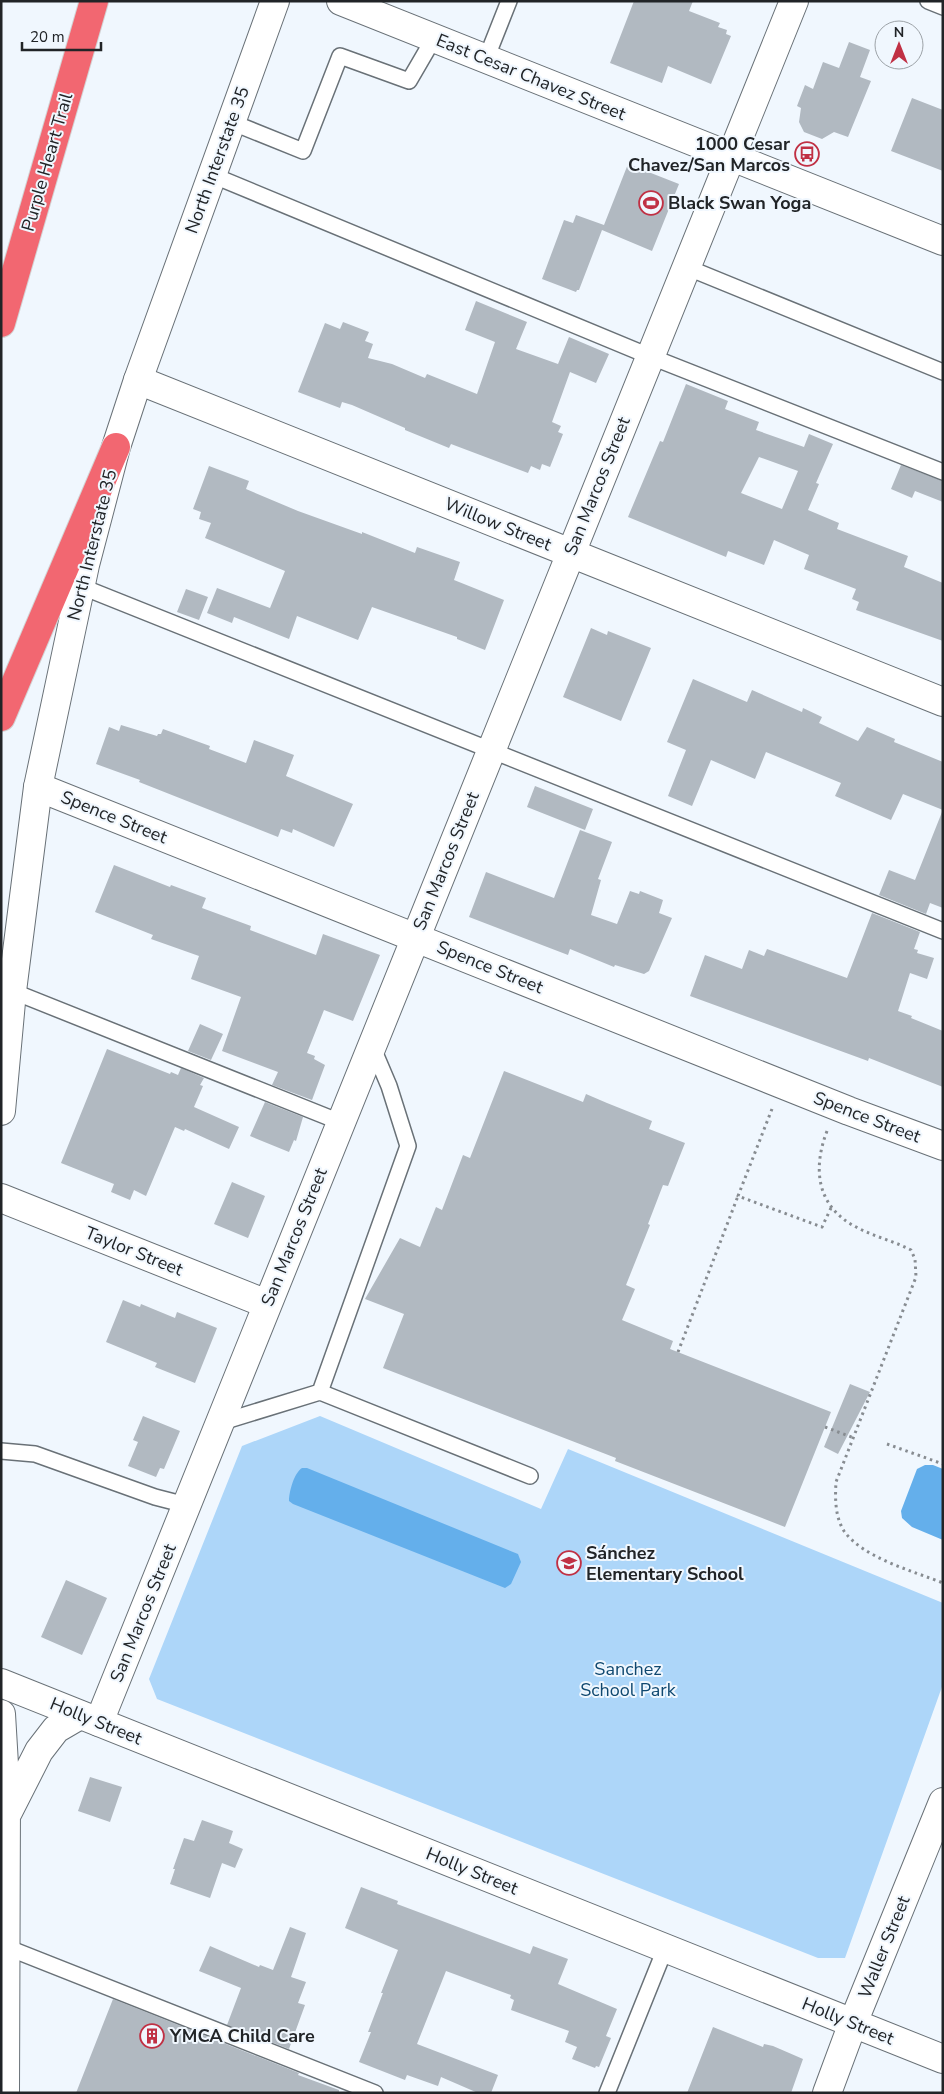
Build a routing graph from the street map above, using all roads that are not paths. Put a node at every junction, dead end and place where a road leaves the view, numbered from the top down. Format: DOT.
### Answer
graph roads {
  1 [pos="275,1"];
  2 [pos="509,1"];
  3 [pos="794,1"];
  4 [pos="928,1"];
  5 [pos="354,4"];
  6 [pos="92,6"];
  7 [pos="943,7"];
  8 [pos="434,38"];
  9 [pos="486,59"];
  10 [pos="231,122"];
  11 [pos="730,157"];
  12 [pos="212,175"];
  13 [pos="943,242"];
  14 [pos="686,267"];
  15 [pos="1,323"];
  16 [pos="649,356"];
  17 [pos="943,372"];
  18 [pos="138,380"];
  19 [pos="116,447"];
  20 [pos="943,472"];
  21 [pos="570,553"];
  22 [pos="80,586"];
  23 [pos="943,702"];
  24 [pos="1,717"];
  25 [pos="491,750"];
  26 [pos="38,787"];
  27 [pos="943,931"];
  28 [pos="415,938"];
  29 [pos="12,991"];
  30 [pos="372,1045"];
  31 [pos="1,1111"];
  32 [pos="340,1122"];
  33 [pos="943,1146"];
  34 [pos="1,1198"];
  35 [pos="267,1304"];
  36 [pos="320,1392"];
  37 [pos="219,1423"];
  38 [pos="1,1451"];
  39 [pos="530,1476"];
  40 [pos="186,1505"];
  41 [pos="1,1683"];
  42 [pos="1,1714"];
  43 [pos="90,1718"];
  44 [pos="6,1815"];
  45 [pos="940,1819"];
  46 [pos="6,1947"];
  47 [pos="665,1948"];
  48 [pos="853,2023"];
  49 [pos="943,2059"];
  50 [pos="3,2068"];
  51 [pos="5,2093"];
  52 [pos="375,2093"];
  53 [pos="607,2093"];
  54 [pos="827,2093"];
  1 -- 10 [label="street, North Interstate 35"];
  2 -- 9 [label="lane"];
  3 -- 11 [label="street, San Marcos Street"];
  4 -- 7 [label="lane"];
  5 -- 8 [label="street, East Cesar Chavez Street"];
  6 -- 15 [label="highway, Purple Heart Trail"];
  8 -- 9 [label="street, East Cesar Chavez Street"];
  8 -- 10 [label="lane"];
  9 -- 11 [label="street, East Cesar Chavez Street"];
  10 -- 12 [label="street, North Interstate 35"];
  11 -- 13 [label="street, East Cesar Chavez Street"];
  11 -- 14 [label="street, San Marcos Street"];
  12 -- 16 [label="lane"];
  12 -- 18 [label="street, North Interstate 35"];
  14 -- 16 [label="street, San Marcos Street"];
  14 -- 17 [label="lane"];
  16 -- 20 [label="lane"];
  16 -- 21 [label="street, San Marcos Street"];
  18 -- 19 [label="street, North Interstate 35"];
  18 -- 21 [label="street, Willow Street"];
  19 -- 22 [label="street, North Interstate 35"];
  19 -- 24 [label="highway"];
  21 -- 23 [label="street, Willow Street"];
  21 -- 25 [label="street, San Marcos Street"];
  22 -- 25 [label="lane"];
  22 -- 26 [label="street, North Interstate 35"];
  25 -- 27 [label="lane"];
  25 -- 28 [label="street, San Marcos Street"];
  26 -- 28 [label="street, Spence Street"];
  26 -- 29 [label="street, North Interstate 35"];
  28 -- 30 [label="street, San Marcos Street"];
  28 -- 33 [label="street, Spence Street"];
  29 -- 31 [label="street, North Interstate 35"];
  29 -- 32 [label="lane"];
  30 -- 32 [label="street, San Marcos Street"];
  30 -- 36 [label="lane"];
  32 -- 35 [label="street, San Marcos Street"];
  34 -- 35 [label="street, Taylor Street"];
  35 -- 37 [label="street, San Marcos Street"];
  36 -- 37 [label="lane"];
  36 -- 39 [label="lane"];
  37 -- 40 [label="street, San Marcos Street"];
  38 -- 40 [label="lane"];
  40 -- 43 [label="street, San Marcos Street"];
  41 -- 43 [label="street, Holly Street"];
  42 -- 44 [label="street"];
  43 -- 44 [label="street"];
  43 -- 47 [label="street, Holly Street"];
  44 -- 46 [label="street"];
  45 -- 48 [label="street, Waller Street"];
  46 -- 50 [label="street"];
  46 -- 52 [label="lane"];
  47 -- 48 [label="street, Holly Street"];
  47 -- 53 [label="lane"];
  48 -- 49 [label="street, Holly Street"];
  48 -- 54 [label="street, Waller Street"];
  50 -- 51 [label="street"];
}
